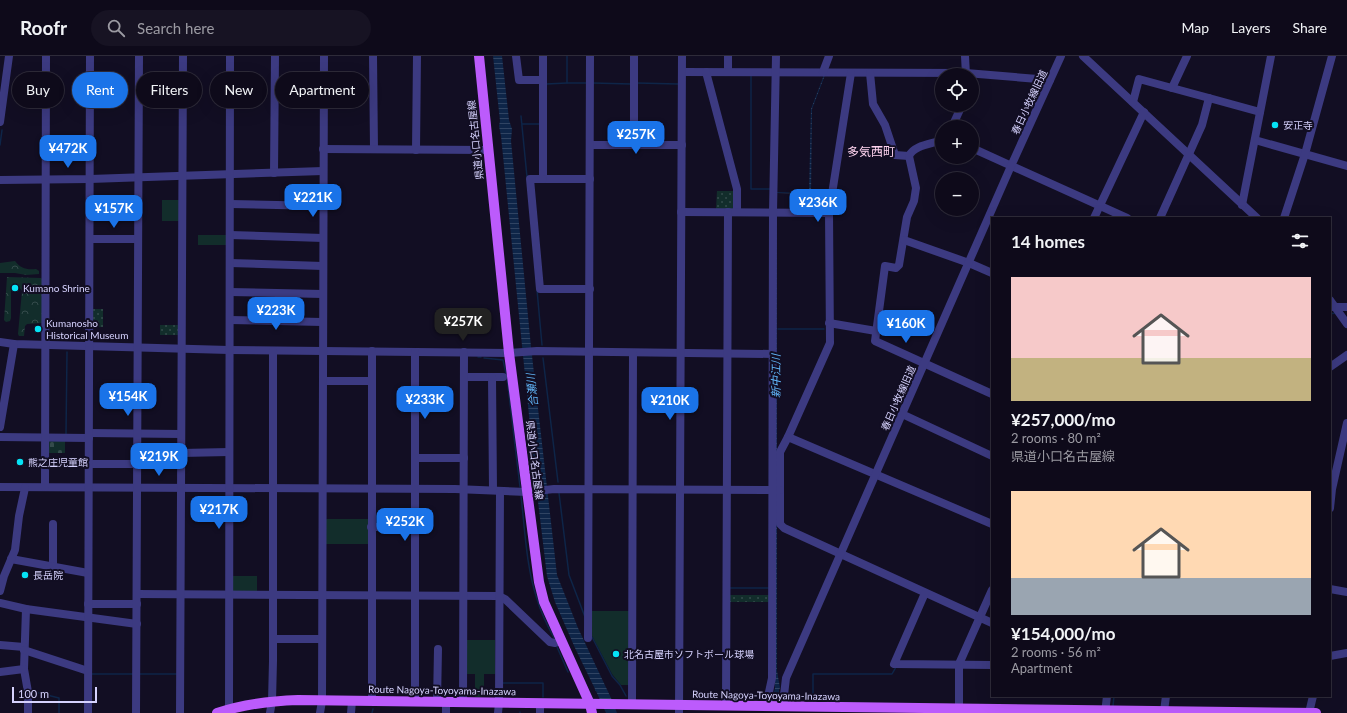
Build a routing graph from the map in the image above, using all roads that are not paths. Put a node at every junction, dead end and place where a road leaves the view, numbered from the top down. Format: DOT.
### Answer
graph roads {
  1 [pos="9,56"];
  2 [pos="46,56"];
  3 [pos="90,56"];
  4 [pos="139,56"];
  5 [pos="183,56"];
  6 [pos="230,56"];
  7 [pos="275,56"];
  8 [pos="324,56"];
  9 [pos="373,56"];
  10 [pos="417,56"];
  11 [pos="479,56"];
  12 [pos="516,56"];
  13 [pos="543,56"];
  14 [pos="590,56"];
  15 [pos="634,56"];
  16 [pos="682,56"];
  17 [pos="728,56"];
  18 [pos="776,56"];
  19 [pos="829,56"];
  20 [pos="965,56"];
  21 [pos="1061,56"];
  22 [pos="1083,56"];
  23 [pos="1187,56"];
  24 [pos="1271,56"];
  25 [pos="1332,56"];
  26 [pos="966,68"];
  27 [pos="682,72"];
  28 [pos="706,72"];
  29 [pos="728,72"];
  30 [pos="776,72"];
  31 [pos="823,72"];
  32 [pos="851,73"];
  33 [pos="870,73"];
  34 [pos="935,74"];
  35 [pos="979,75"];
  36 [pos="543,80"];
  37 [pos="1050,80"];
  38 [pos="1172,88"];
  39 [pos="1209,98"];
  40 [pos="1133,102"];
  41 [pos="1144,112"];
  42 [pos="1260,112"];
  43 [pos="0,122"];
  44 [pos="1255,140"];
  45 [pos="935,142"];
  46 [pos="590,145"];
  47 [pos="634,145"];
  48 [pos="682,145"];
  49 [pos="323,149"];
  50 [pos="374,149"];
  51 [pos="416,150"];
  52 [pos="488,150"];
  53 [pos="979,151"];
  54 [pos="1188,154"];
  55 [pos="1305,154"];
  56 [pos="909,156"];
  57 [pos="1011,166"];
  58 [pos="1347,166"];
  59 [pos="323,171"];
  60 [pos="274,173"];
  61 [pos="230,174"];
  62 [pos="182,176"];
  63 [pos="138,177"];
  64 [pos="46,179"];
  65 [pos="90,179"];
  66 [pos="543,179"];
  67 [pos="590,179"];
  68 [pos="0,180"];
  69 [pos="230,204"];
  70 [pos="1242,205"];
  71 [pos="323,206"];
  72 [pos="1100,206"];
  73 [pos="681,212"];
  74 [pos="728,212"];
  75 [pos="737,212"];
  76 [pos="776,212"];
  77 [pos="829,213"];
  78 [pos="1094,217"];
  79 [pos="1125,217"];
  80 [pos="1160,217"];
  81 [pos="1256,217"];
  82 [pos="1284,217"];
  83 [pos="230,235"];
  84 [pos="323,238"];
  85 [pos="90,239"];
  86 [pos="138,239"];
  87 [pos="904,240"];
  88 [pos="230,263"];
  89 [pos="969,263"];
  90 [pos="323,266"];
  91 [pos="991,273"];
  92 [pos="590,289"];
  93 [pos="230,292"];
  94 [pos="323,294"];
  95 [pos="1333,307"];
  96 [pos="1347,307"];
  97 [pos="230,320"];
  98 [pos="322,322"];
  99 [pos="1345,322"];
  100 [pos="829,323"];
  101 [pos="876,331"];
  102 [pos="0,342"];
  103 [pos="14,344"];
  104 [pos="45,345"];
  105 [pos="89,346"];
  106 [pos="138,348"];
  107 [pos="181,349"];
  108 [pos="230,350"];
  109 [pos="273,351"];
  110 [pos="323,351"];
  111 [pos="372,351"];
  112 [pos="415,352"];
  113 [pos="464,352"];
  114 [pos="512,353"];
  115 [pos="590,353"];
  116 [pos="633,353"];
  117 [pos="680,353"];
  118 [pos="728,354"];
  119 [pos="773,354"];
  120 [pos="1347,355"];
  121 [pos="924,363"];
  122 [pos="1331,366"];
  123 [pos="492,377"];
  124 [pos="503,377"];
  125 [pos="464,378"];
  126 [pos="323,381"];
  127 [pos="372,381"];
  128 [pos="991,394"];
  129 [pos="902,414"];
  130 [pos="0,422"];
  131 [pos="1347,423"];
  132 [pos="138,433"];
  133 [pos="181,434"];
  134 [pos="89,436"];
  135 [pos="0,437"];
  136 [pos="788,437"];
  137 [pos="45,438"];
  138 [pos="230,452"];
  139 [pos="181,453"];
  140 [pos="991,456"];
  141 [pos="415,458"];
  142 [pos="464,458"];
  143 [pos="89,464"];
  144 [pos="137,464"];
  145 [pos="876,473"];
  146 [pos="0,487"];
  147 [pos="137,487"];
  148 [pos="181,487"];
  149 [pos="25,488"];
  150 [pos="45,488"];
  151 [pos="89,488"];
  152 [pos="230,488"];
  153 [pos="273,488"];
  154 [pos="322,488"];
  155 [pos="372,488"];
  156 [pos="415,489"];
  157 [pos="464,489"];
  158 [pos="589,489"];
  159 [pos="632,489"];
  160 [pos="680,489"];
  161 [pos="496,490"];
  162 [pos="727,490"];
  163 [pos="776,490"];
  164 [pos="530,491"];
  165 [pos="1331,497"];
  166 [pos="53,524"];
  167 [pos="991,524"];
  168 [pos="371,527"];
  169 [pos="415,527"];
  170 [pos="840,554"];
  171 [pos="11,558"];
  172 [pos="53,566"];
  173 [pos="88,573"];
  174 [pos="1331,589"];
  175 [pos="0,591"];
  176 [pos="991,592"];
  177 [pos="1347,592"];
  178 [pos="925,593"];
  179 [pos="137,594"];
  180 [pos="181,594"];
  181 [pos="229,594"];
  182 [pos="273,595"];
  183 [pos="321,595"];
  184 [pos="371,595"];
  185 [pos="415,595"];
  186 [pos="463,596"];
  187 [pos="499,596"];
  188 [pos="0,603"];
  189 [pos="88,604"];
  190 [pos="136,604"];
  191 [pos="26,609"];
  192 [pos="88,618"];
  193 [pos="979,618"];
  194 [pos="991,623"];
  195 [pos="136,624"];
  196 [pos="588,638"];
  197 [pos="273,639"];
  198 [pos="322,639"];
  199 [pos="561,641"];
  200 [pos="0,645"];
  201 [pos="24,649"];
  202 [pos="438,649"];
  203 [pos="1347,652"];
  204 [pos="1331,656"];
  205 [pos="959,664"];
  206 [pos="991,665"];
  207 [pos="24,669"];
  208 [pos="0,672"];
  209 [pos="88,672"];
  210 [pos="1107,697"];
  211 [pos="1166,697"];
  212 [pos="1313,697"];
  213 [pos="272,701"];
  214 [pos="322,701"];
  215 [pos="352,701"];
  216 [pos="372,701"];
  217 [pos="415,702"];
  218 [pos="463,703"];
  219 [pos="632,704"];
  220 [pos="443,706"];
  221 [pos="726,706"];
  222 [pos="785,707"];
  223 [pos="499,708"];
  224 [pos="540,708"];
  225 [pos="765,708"];
  226 [pos="229,709"];
  227 [pos="591,709"];
  228 [pos="679,709"];
  229 [pos="959,709"];
  230 [pos="868,710"];
  231 [pos="948,711"];
  232 [pos="1105,711"];
  233 [pos="1164,711"];
  234 [pos="1120,712"];
  235 [pos="28,713"];
  236 [pos="88,713"];
  237 [pos="136,713"];
  238 [pos="180,713"];
  239 [pos="217,713"];
  240 [pos="270,713"];
  241 [pos="320,713"];
  242 [pos="351,713"];
  243 [pos="1309,713"];
  244 [pos="1316,713"];
  1 -- 43 [label="street"];
  2 -- 64 [label="street"];
  3 -- 65 [label="street"];
  4 -- 63 [label="street"];
  5 -- 62 [label="street"];
  6 -- 61 [label="street"];
  7 -- 60 [label="street"];
  8 -- 49 [label="street"];
  9 -- 50 [label="street"];
  10 -- 51 [label="street"];
  11 -- 52 [label="main road, 県道小口名古屋線"];
  12 -- 36 [label="street"];
  13 -- 36 [label="street"];
  14 -- 46 [label="street"];
  15 -- 47 [label="street"];
  16 -- 27 [label="street"];
  17 -- 29 [label="street"];
  18 -- 30 [label="street"];
  19 -- 31 [label="street"];
  20 -- 26 [label="street"];
  21 -- 37 [label="street, 春日小牧線旧道"];
  22 -- 40 [label="street"];
  23 -- 38 [label="street"];
  24 -- 42 [label="street"];
  25 -- 55 [label="street"];
  27 -- 28 [label="street"];
  27 -- 48 [label="street"];
  28 -- 29 [label="street"];
  28 -- 75 [label="street"];
  29 -- 30 [label="street"];
  30 -- 31 [label="street"];
  30 -- 76 [label="street"];
  31 -- 32 [label="street"];
  32 -- 33 [label="street"];
  32 -- 77 [label="street"];
  33 -- 34 [label="street"];
  33 -- 56 [label="street"];
  35 -- 37 [label="street"];
  36 -- 66 [label="street"];
  37 -- 57 [label="street, 春日小牧線旧道"];
  38 -- 39 [label="street"];
  38 -- 40 [label="street"];
  39 -- 42 [label="street"];
  39 -- 54 [label="street"];
  40 -- 41 [label="street"];
  41 -- 54 [label="street"];
  41 -- 72 [label="street"];
  42 -- 44 [label="street"];
  44 -- 55 [label="street"];
  44 -- 70 [label="street"];
  45 -- 56 [label="street"];
  46 -- 47 [label="street"];
  46 -- 67 [label="street"];
  47 -- 48 [label="street"];
  48 -- 73 [label="street"];
  49 -- 50 [label="street"];
  49 -- 59 [label="street"];
  50 -- 51 [label="street"];
  51 -- 52 [label="street"];
  52 -- 114 [label="main road, 県道小口名古屋線"];
  53 -- 57 [label="street"];
  54 -- 70 [label="street"];
  54 -- 80 [label="street"];
  55 -- 58 [label="street"];
  55 -- 82 [label="street"];
  56 -- 87 [label="street"];
  57 -- 72 [label="street"];
  57 -- 89 [label="street, 春日小牧線旧道"];
  59 -- 60 [label="street"];
  59 -- 71 [label="street"];
  60 -- 61 [label="street"];
  61 -- 62 [label="street"];
  61 -- 69 [label="street"];
  62 -- 63 [label="street"];
  62 -- 107 [label="street"];
  63 -- 65 [label="street"];
  63 -- 86 [label="street"];
  64 -- 65 [label="street"];
  64 -- 68 [label="street"];
  64 -- 104 [label="street"];
  65 -- 85 [label="street"];
  66 -- 67 [label="street"];
  66 -- 92 [label="street"];
  67 -- 92 [label="street"];
  69 -- 71 [label="street"];
  69 -- 83 [label="street"];
  70 -- 81 [label="street"];
  71 -- 84 [label="street"];
  72 -- 78 [label="street"];
  72 -- 79 [label="street"];
  73 -- 74 [label="street"];
  73 -- 117 [label="street"];
  74 -- 75 [label="street"];
  74 -- 118 [label="street"];
  75 -- 76 [label="street"];
  76 -- 77 [label="street"];
  76 -- 119 [label="street"];
  77 -- 100 [label="street"];
  83 -- 84 [label="street"];
  83 -- 88 [label="street"];
  84 -- 90 [label="street"];
  85 -- 86 [label="street"];
  85 -- 105 [label="street"];
  86 -- 106 [label="street"];
  87 -- 89 [label="street"];
  87 -- 101 [label="street"];
  88 -- 90 [label="street"];
  88 -- 93 [label="street"];
  89 -- 91 [label="street"];
  89 -- 121 [label="street, 春日小牧線旧道"];
  90 -- 94 [label="street"];
  92 -- 115 [label="street"];
  93 -- 94 [label="street"];
  93 -- 97 [label="street"];
  94 -- 98 [label="street"];
  95 -- 96 [label="street"];
  95 -- 99 [label="street"];
  97 -- 98 [label="street"];
  97 -- 108 [label="street"];
  98 -- 110 [label="street"];
  100 -- 101 [label="street"];
  100 -- 136 [label="street"];
  101 -- 121 [label="street"];
  102 -- 103 [label="street"];
  103 -- 104 [label="street"];
  103 -- 130 [label="street"];
  104 -- 105 [label="street"];
  104 -- 137 [label="street"];
  105 -- 106 [label="street"];
  105 -- 134 [label="street"];
  106 -- 107 [label="street"];
  106 -- 132 [label="street"];
  107 -- 108 [label="street"];
  107 -- 133 [label="street"];
  108 -- 109 [label="street"];
  108 -- 138 [label="street"];
  109 -- 110 [label="street"];
  109 -- 153 [label="street"];
  110 -- 111 [label="street"];
  110 -- 126 [label="street"];
  111 -- 112 [label="street"];
  111 -- 127 [label="street"];
  112 -- 113 [label="street"];
  112 -- 141 [label="street"];
  113 -- 114 [label="street"];
  113 -- 125 [label="street"];
  114 -- 115 [label="street"];
  114 -- 164 [label="main road, 県道小口名古屋線"];
  115 -- 116 [label="street"];
  115 -- 158 [label="street"];
  116 -- 117 [label="street"];
  116 -- 159 [label="street"];
  117 -- 118 [label="street"];
  117 -- 160 [label="street"];
  118 -- 119 [label="street"];
  118 -- 162 [label="street"];
  119 -- 163 [label="street"];
  120 -- 122 [label="street"];
  121 -- 128 [label="street"];
  121 -- 129 [label="street, 春日小牧線旧道"];
  123 -- 124 [label="street"];
  123 -- 125 [label="street"];
  123 -- 161 [label="street"];
  125 -- 142 [label="street"];
  126 -- 127 [label="street"];
  126 -- 154 [label="street"];
  127 -- 155 [label="street"];
  129 -- 140 [label="street"];
  129 -- 145 [label="street, 春日小牧線旧道"];
  131 -- 165 [label="street"];
  132 -- 133 [label="street"];
  132 -- 134 [label="street"];
  132 -- 144 [label="street"];
  133 -- 139 [label="street"];
  134 -- 137 [label="street"];
  134 -- 143 [label="street"];
  135 -- 137 [label="street"];
  136 -- 145 [label="street"];
  136 -- 163 [label="street"];
  137 -- 150 [label="street"];
  138 -- 139 [label="street"];
  138 -- 152 [label="street"];
  139 -- 148 [label="street"];
  141 -- 142 [label="street"];
  141 -- 156 [label="street"];
  142 -- 157 [label="street"];
  143 -- 144 [label="street"];
  143 -- 151 [label="street"];
  144 -- 147 [label="street"];
  145 -- 167 [label="street"];
  145 -- 170 [label="street, 春日小牧線旧道"];
  146 -- 149 [label="street"];
  147 -- 148 [label="street"];
  147 -- 151 [label="street"];
  147 -- 179 [label="street"];
  148 -- 152 [label="street"];
  148 -- 180 [label="street"];
  149 -- 150 [label="street"];
  149 -- 171 [label="street"];
  150 -- 151 [label="street"];
  151 -- 173 [label="street"];
  152 -- 153 [label="street"];
  152 -- 181 [label="street"];
  153 -- 154 [label="street"];
  153 -- 182 [label="street"];
  154 -- 155 [label="street"];
  154 -- 183 [label="street"];
  155 -- 156 [label="street"];
  155 -- 168 [label="street"];
  156 -- 157 [label="street"];
  156 -- 169 [label="street"];
  157 -- 161 [label="street"];
  157 -- 186 [label="street"];
  158 -- 159 [label="street"];
  158 -- 164 [label="street"];
  158 -- 196 [label="street"];
  159 -- 160 [label="street"];
  159 -- 219 [label="street"];
  160 -- 162 [label="street"];
  160 -- 228 [label="street"];
  161 -- 164 [label="street"];
  161 -- 187 [label="street"];
  162 -- 163 [label="street"];
  162 -- 221 [label="street"];
  163 -- 170 [label="street"];
  163 -- 225 [label="street"];
  164 -- 199 [label="main road, 県道小口名古屋線"];
  166 -- 172 [label="street"];
  168 -- 169 [label="street"];
  168 -- 184 [label="street"];
  169 -- 185 [label="street"];
  170 -- 178 [label="street"];
  170 -- 222 [label="street, 春日小牧線旧道"];
  171 -- 172 [label="street"];
  171 -- 175 [label="street"];
  172 -- 173 [label="street"];
  173 -- 189 [label="street"];
  174 -- 177 [label="street"];
  176 -- 193 [label="street"];
  178 -- 193 [label="street"];
  178 -- 205 [label="street"];
  179 -- 180 [label="street"];
  179 -- 190 [label="street"];
  180 -- 181 [label="street"];
  180 -- 238 [label="street"];
  181 -- 182 [label="street"];
  181 -- 226 [label="street"];
  182 -- 183 [label="street"];
  182 -- 197 [label="street"];
  183 -- 184 [label="street"];
  183 -- 198 [label="street"];
  184 -- 185 [label="street"];
  184 -- 216 [label="street"];
  185 -- 186 [label="street"];
  185 -- 217 [label="street"];
  186 -- 187 [label="street"];
  186 -- 218 [label="street"];
  187 -- 199 [label="street"];
  187 -- 223 [label="street"];
  188 -- 191 [label="street"];
  189 -- 190 [label="street"];
  189 -- 192 [label="street"];
  190 -- 195 [label="street"];
  191 -- 192 [label="street"];
  191 -- 201 [label="street"];
  192 -- 195 [label="street"];
  192 -- 209 [label="street"];
  193 -- 194 [label="street"];
  193 -- 205 [label="street"];
  195 -- 237 [label="street"];
  197 -- 198 [label="street"];
  197 -- 213 [label="street"];
  198 -- 214 [label="street"];
  199 -- 227 [label="main road, 県道小口名古屋線"];
  200 -- 201 [label="street"];
  201 -- 207 [label="street"];
  201 -- 209 [label="street"];
  202 -- 220 [label="street"];
  203 -- 204 [label="street"];
  205 -- 206 [label="street"];
  205 -- 229 [label="street"];
  207 -- 208 [label="street"];
  207 -- 235 [label="street"];
  209 -- 236 [label="street"];
  210 -- 232 [label="street"];
  211 -- 233 [label="street"];
  212 -- 243 [label="street"];
  213 -- 214 [label="main road, Route Nagoya-Toyoyama-Inazawa"];
  213 -- 226 [label="main road, Route Nagoya-Toyoyama-Inazawa"];
  213 -- 240 [label="street"];
  214 -- 215 [label="main road, Route Nagoya-Toyoyama-Inazawa"];
  214 -- 241 [label="street"];
  215 -- 216 [label="main road, Route Nagoya-Toyoyama-Inazawa"];
  215 -- 242 [label="street"];
  216 -- 217 [label="main road, Route Nagoya-Toyoyama-Inazawa"];
  217 -- 220 [label="main road, Route Nagoya-Toyoyama-Inazawa"];
  218 -- 220 [label="main road, Route Nagoya-Toyoyama-Inazawa"];
  218 -- 223 [label="main road, Route Nagoya-Toyoyama-Inazawa"];
  219 -- 227 [label="main road, Route Nagoya-Toyoyama-Inazawa"];
  219 -- 228 [label="main road, Route Nagoya-Toyoyama-Inazawa"];
  221 -- 225 [label="main road, Route Nagoya-Toyoyama-Inazawa"];
  221 -- 228 [label="main road, Route Nagoya-Toyoyama-Inazawa"];
  222 -- 225 [label="main road, Route Nagoya-Toyoyama-Inazawa"];
  222 -- 230 [label="main road, Route Nagoya-Toyoyama-Inazawa"];
  223 -- 224 [label="main road, Route Nagoya-Toyoyama-Inazawa"];
  224 -- 227 [label="main road, Route Nagoya-Toyoyama-Inazawa"];
  226 -- 239 [label="main road, Route Nagoya-Toyoyama-Inazawa"];
  229 -- 231 [label="main road, Route Nagoya-Toyoyama-Inazawa"];
  229 -- 232 [label="main road, Route Nagoya-Toyoyama-Inazawa"];
  230 -- 231 [label="main road, Route Nagoya-Toyoyama-Inazawa"];
  232 -- 234 [label="main road, Route Nagoya-Toyoyama-Inazawa"];
  233 -- 234 [label="main road, Route Nagoya-Toyoyama-Inazawa"];
  233 -- 243 [label="main road, Route Nagoya-Toyoyama-Inazawa"];
  243 -- 244 [label="main road, Route Nagoya-Toyoyama-Inazawa"];
}
